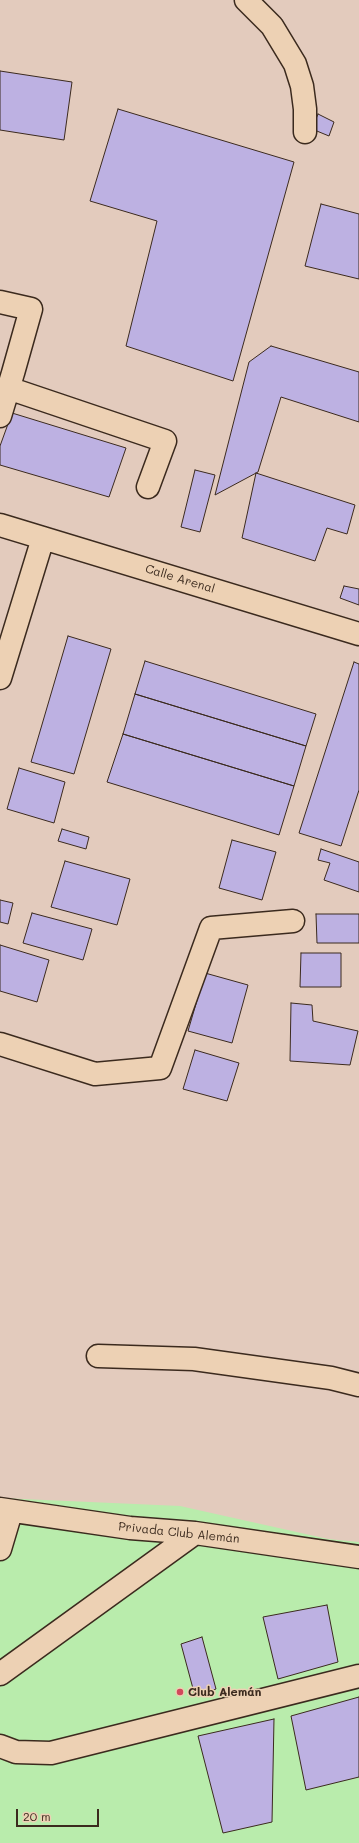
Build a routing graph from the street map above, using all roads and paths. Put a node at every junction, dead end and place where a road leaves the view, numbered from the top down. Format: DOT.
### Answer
graph roads {
  1 [pos="246,0"];
  2 [pos="305,132"];
  3 [pos="0,302"];
  4 [pos="7,377"];
  5 [pos="0,416"];
  6 [pos="148,487"];
  7 [pos="0,525"];
  8 [pos="43,538"];
  9 [pos="359,634"];
  10 [pos="0,678"];
  11 [pos="292,921"];
  12 [pos="0,1044"];
  13 [pos="98,1356"];
  14 [pos="359,1385"];
  15 [pos="6,1510"];
  16 [pos="194,1533"];
  17 [pos="0,1549"];
  18 [pos="359,1557"];
  19 [pos="0,1674"];
  20 [pos="359,1676"];
  21 [pos="0,1746"];
  1 -- 2 [label="street"];
  3 -- 4 [label="street"];
  4 -- 5 [label="street"];
  4 -- 6 [label="street"];
  7 -- 8 [label="street, Calle Arenal"];
  8 -- 9 [label="street, Calle Arenal"];
  8 -- 10 [label="street"];
  11 -- 12 [label="street"];
  13 -- 14 [label="street"];
  15 -- 16 [label="street, Privada Club Alemán"];
  15 -- 17 [label="street"];
  16 -- 18 [label="street, Privada Club Alemán"];
  16 -- 19 [label="street"];
  20 -- 21 [label="street"];
}
